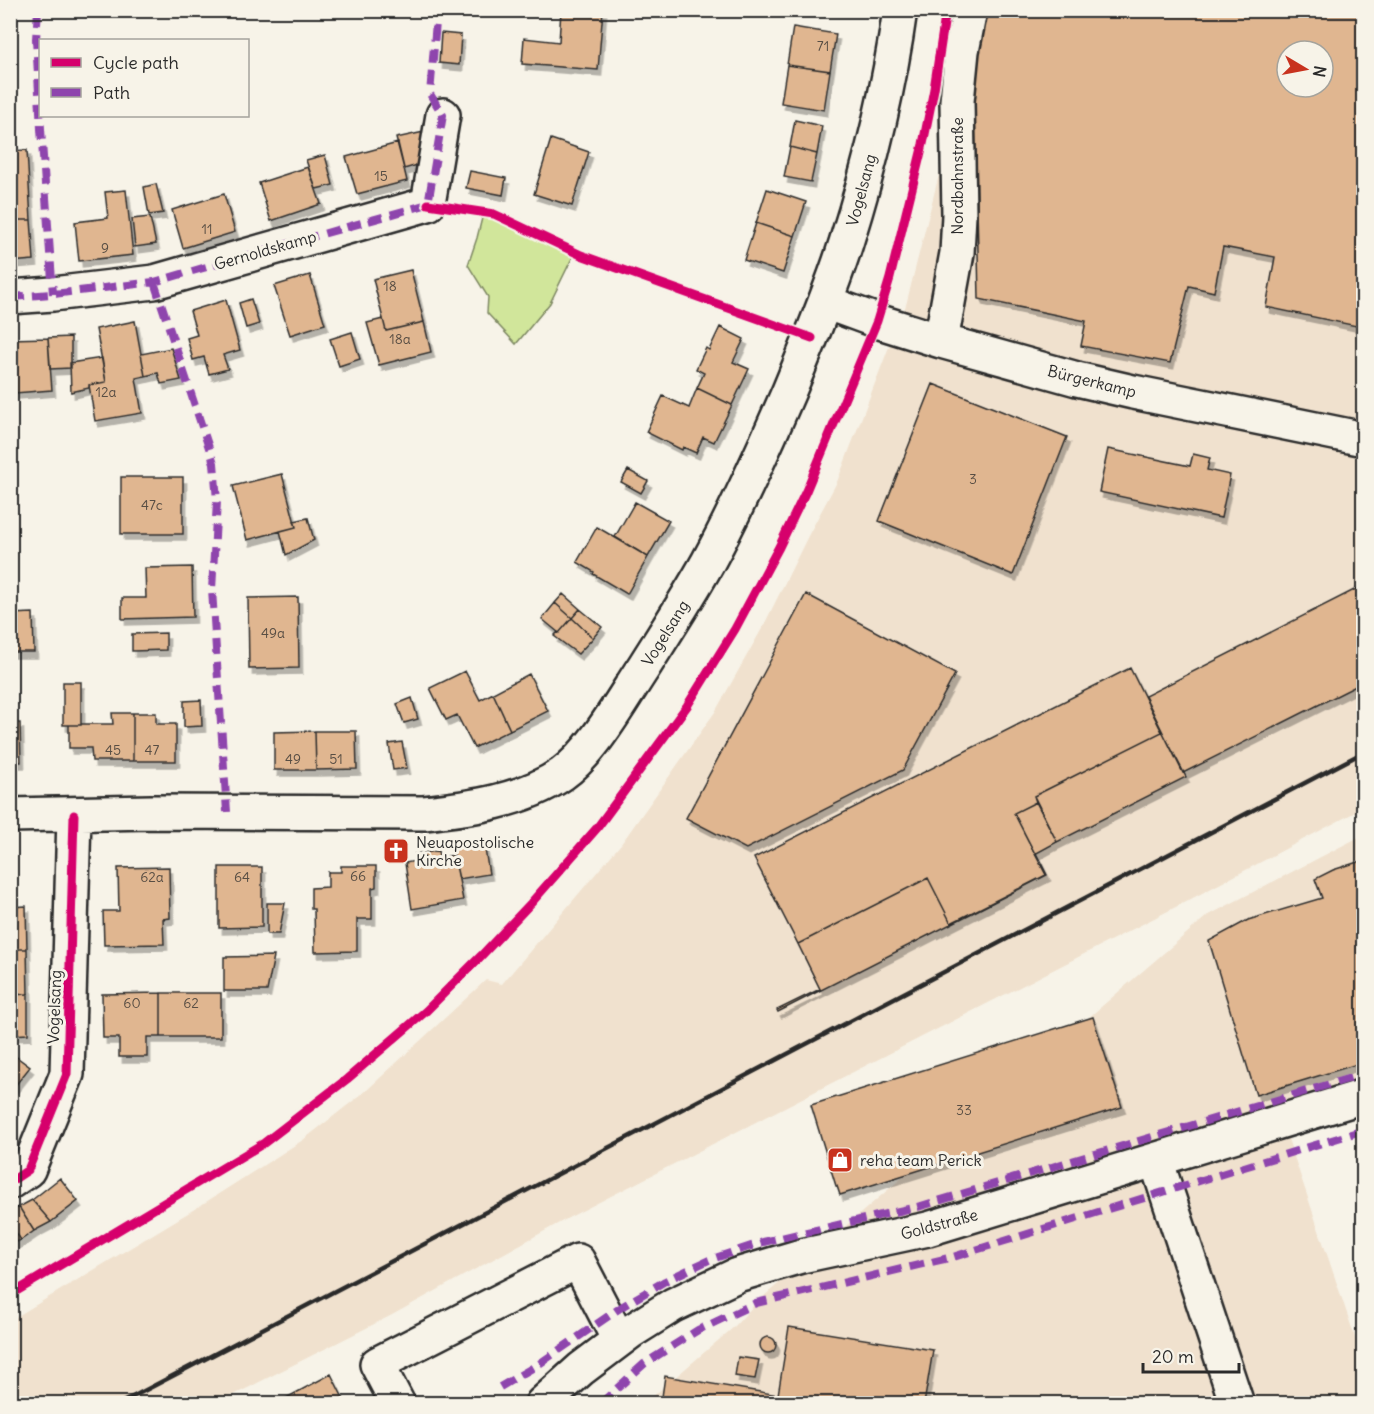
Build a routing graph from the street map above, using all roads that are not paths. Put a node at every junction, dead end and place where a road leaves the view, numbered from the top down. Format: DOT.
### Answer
graph roads {
  1 [pos="900,10"];
  2 [pos="970,10"];
  3 [pos="443,115"];
  4 [pos="10,297"];
  5 [pos="825,302"];
  6 [pos="941,341"];
  7 [pos="1364,439"];
  8 [pos="10,815"];
  9 [pos="74,815"];
  10 [pos="1364,1096"];
  11 [pos="1156,1160"];
  12 [pos="10,1182"];
  13 [pos="619,1340"];
  14 [pos="398,1404"];
  15 [pos="542,1404"];
  16 [pos="1237,1404"];
  1 -- 5 [label="street, Vogelsang"];
  2 -- 6 [label="street, Nordbahnstraße"];
  3 -- 4 [label="street, Gernoldskamp"];
  5 -- 6 [label="street, Bürgerkamp"];
  5 -- 9 [label="street, Vogelsang"];
  6 -- 7 [label="street, Bürgerkamp"];
  8 -- 9 [label="street, Vogelsang"];
  9 -- 12 [label="street, Vogelsang"];
  10 -- 11 [label="street, Goldstraße"];
  11 -- 13 [label="street, Goldstraße"];
  11 -- 16 [label="street"];
  13 -- 14 [label="street"];
  13 -- 15 [label="street, Goldstraße"];
}
